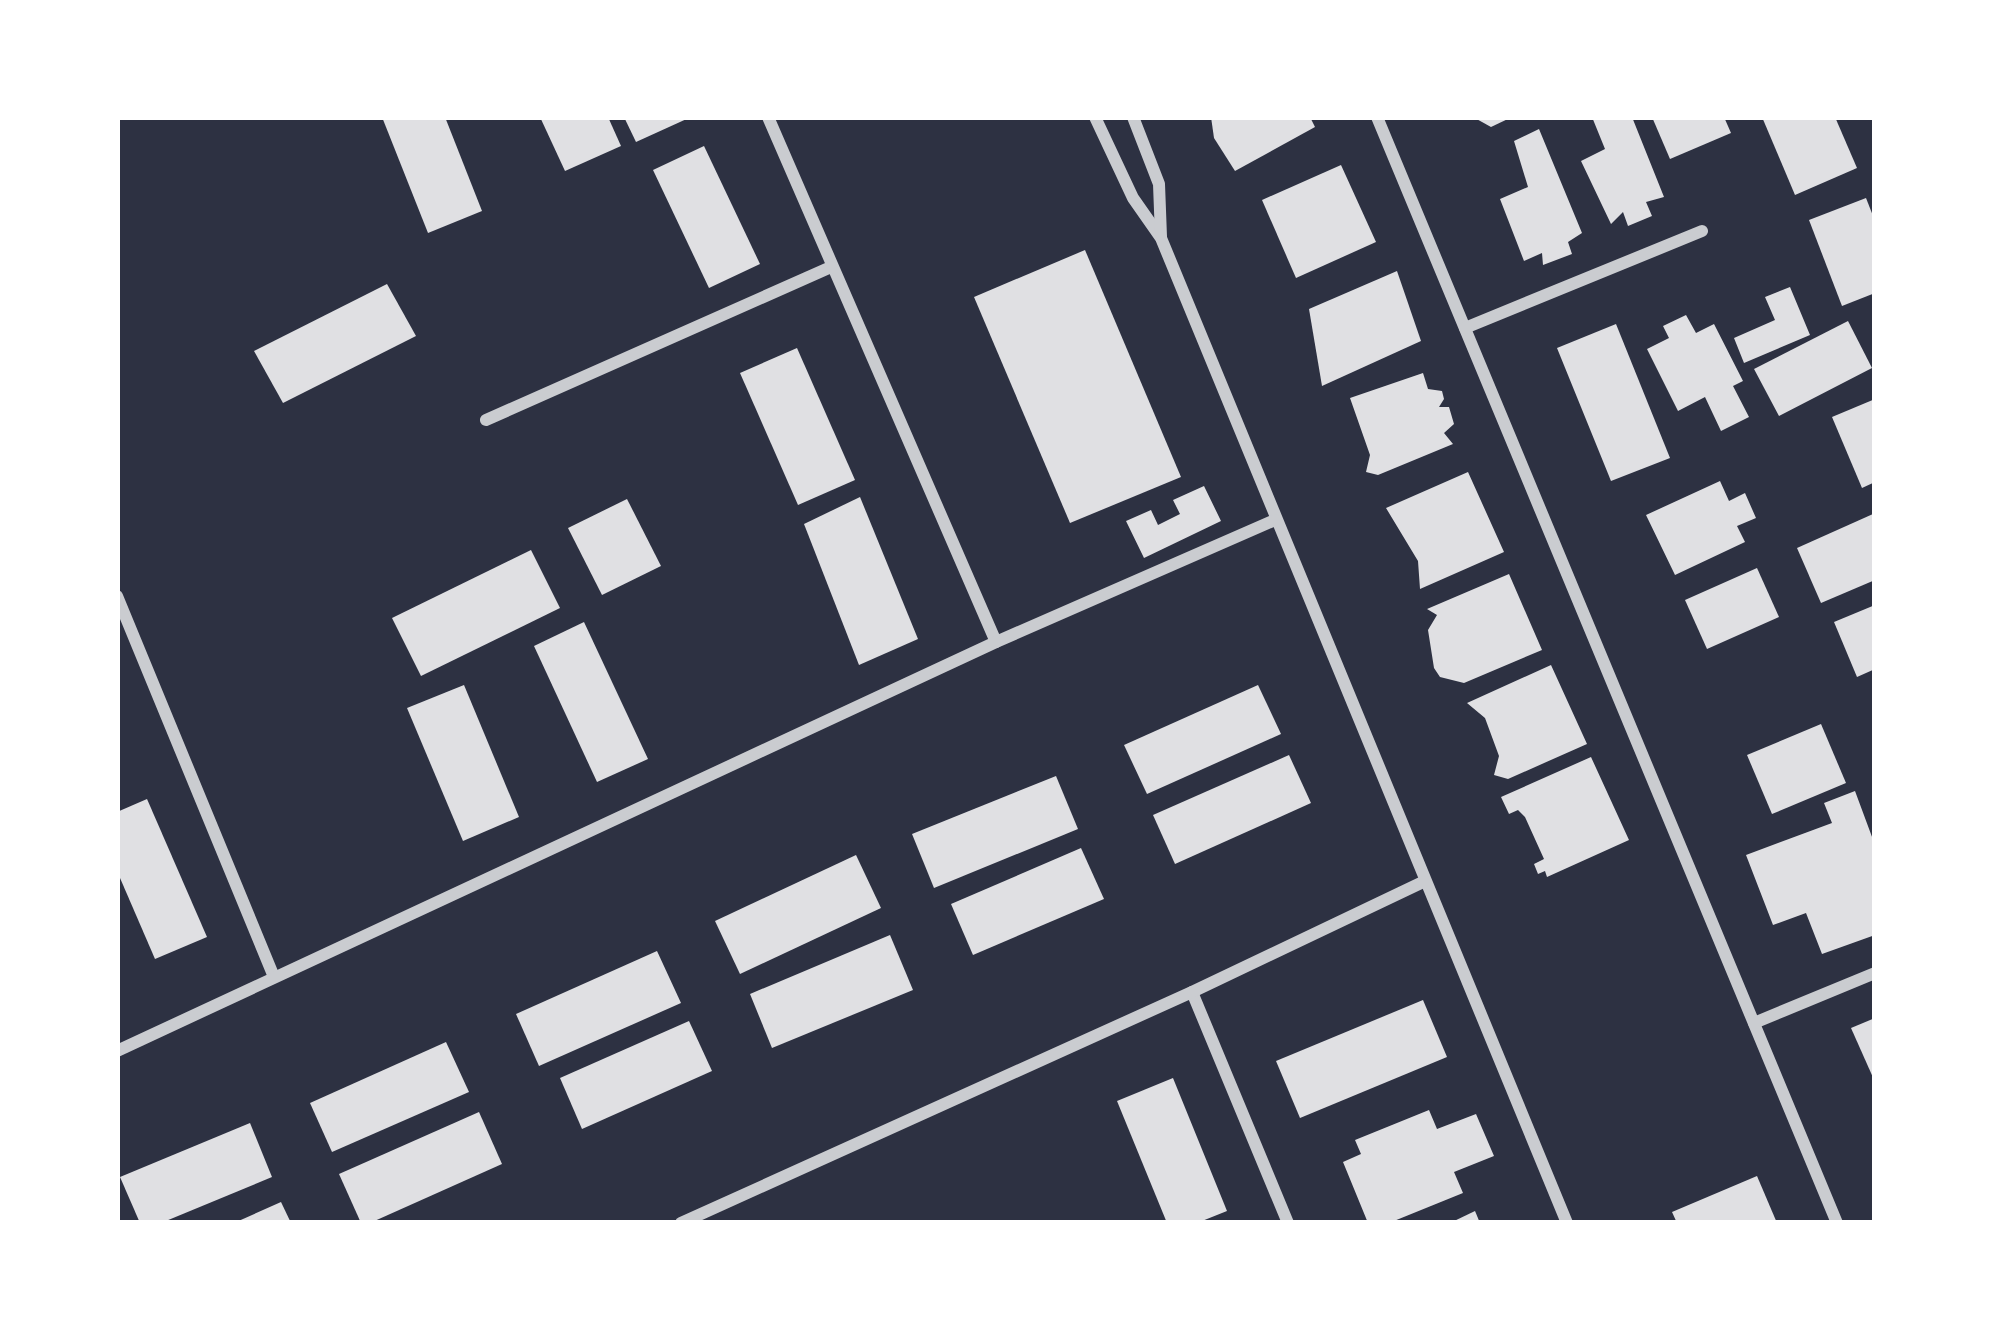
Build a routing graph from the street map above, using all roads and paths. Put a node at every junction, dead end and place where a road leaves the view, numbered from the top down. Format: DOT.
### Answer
graph roads {
  1 [pos="768,117"];
  2 [pos="1095,117"];
  3 [pos="1132,117"];
  4 [pos="1377,117"];
  5 [pos="1702,232"];
  6 [pos="1161,238"];
  7 [pos="831,267"];
  8 [pos="1465,328"];
  9 [pos="486,420"];
  10 [pos="1275,520"];
  11 [pos="117,596"];
  12 [pos="996,642"];
  13 [pos="1423,882"];
  14 [pos="1875,973"];
  15 [pos="274,976"];
  16 [pos="1192,992"];
  17 [pos="1754,1023"];
  18 [pos="117,1052"];
  19 [pos="681,1223"];
  20 [pos="1288,1223"];
  21 [pos="1567,1223"];
  22 [pos="1838,1223"];
  1 -- 7 [label="street"];
  2 -- 6 [label="street"];
  3 -- 6 [label="street"];
  4 -- 8 [label="street"];
  5 -- 8 [label="street"];
  6 -- 10 [label="street"];
  7 -- 9 [label="street"];
  7 -- 12 [label="street"];
  8 -- 17 [label="street"];
  10 -- 12 [label="street"];
  10 -- 13 [label="street"];
  11 -- 15 [label="street"];
  12 -- 15 [label="street"];
  13 -- 16 [label="street"];
  13 -- 21 [label="street"];
  14 -- 17 [label="street"];
  15 -- 18 [label="street"];
  16 -- 19 [label="street"];
  16 -- 20 [label="street"];
  17 -- 22 [label="street"];
}
